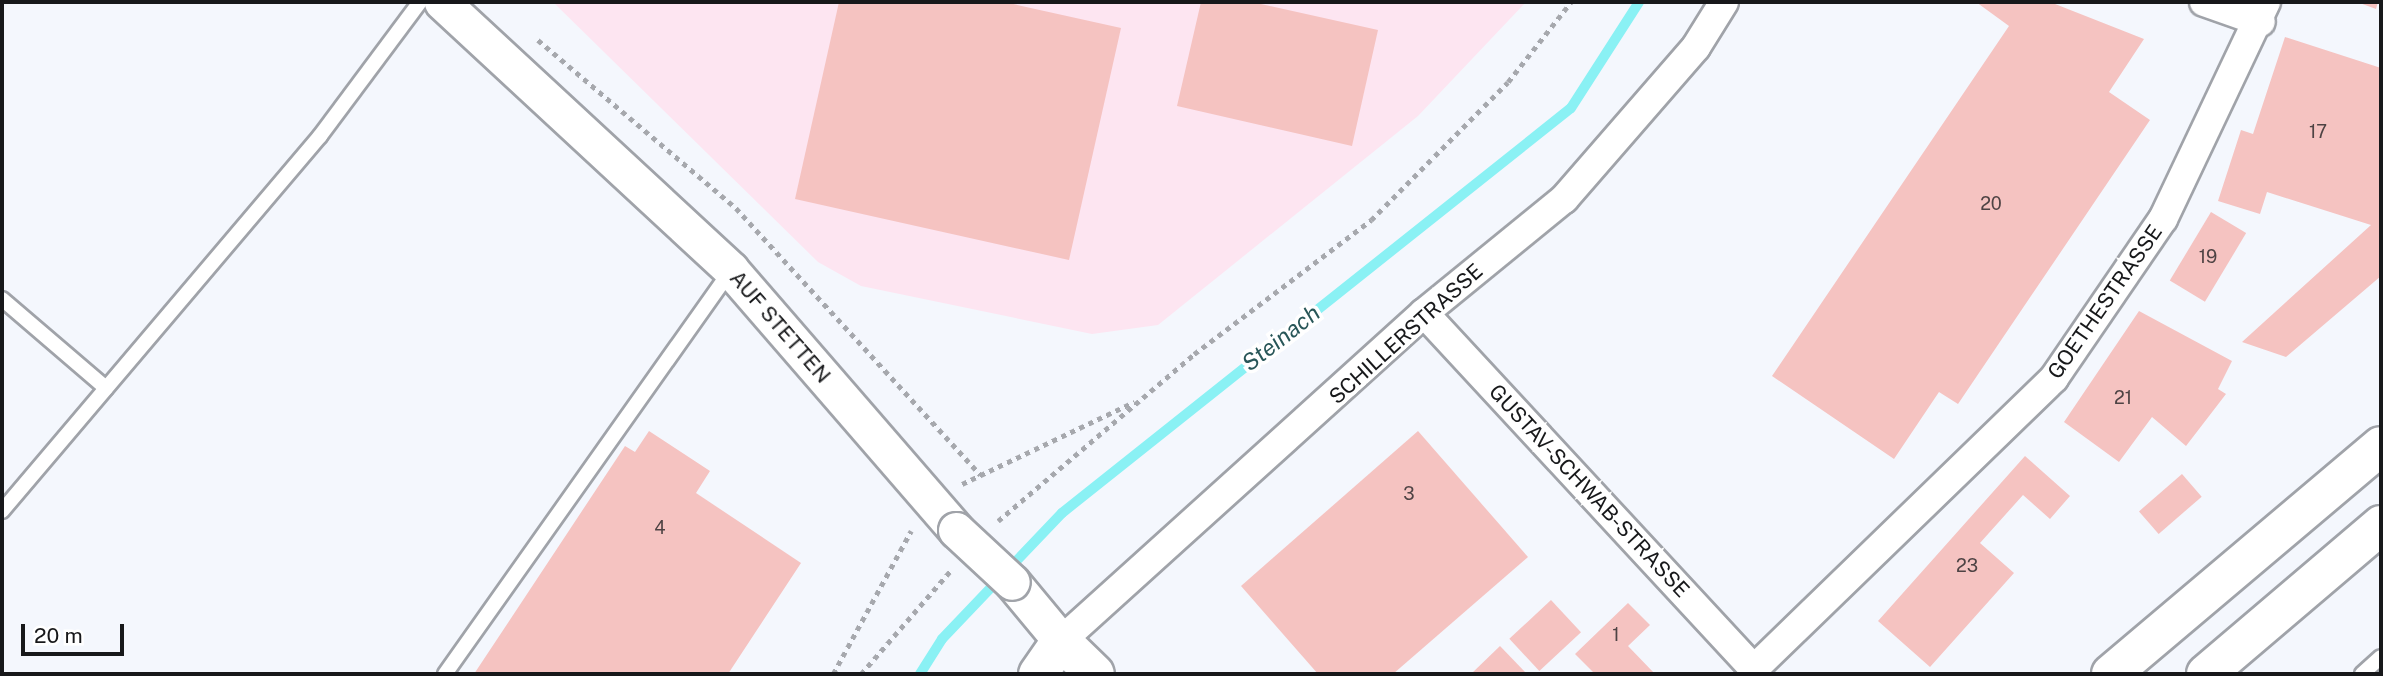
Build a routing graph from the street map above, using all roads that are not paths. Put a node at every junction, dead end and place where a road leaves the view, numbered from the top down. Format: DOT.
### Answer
graph roads {
  1 [pos="420,2"];
  2 [pos="442,2"];
  3 [pos="1724,2"];
  4 [pos="2204,2"];
  5 [pos="2264,12"];
  6 [pos="731,270"];
  7 [pos="2,299"];
  8 [pos="1424,313"];
  9 [pos="106,388"];
  10 [pos="2381,446"];
  11 [pos="2,511"];
  12 [pos="2381,525"];
  13 [pos="1061,641"];
  14 [pos="2381,657"];
  15 [pos="1754,669"];
  16 [pos="445,674"];
  17 [pos="1038,674"];
  18 [pos="1095,674"];
  19 [pos="2111,674"];
  20 [pos="2206,674"];
  21 [pos="2362,674"];
  1 -- 9 [label="lane"];
  2 -- 6 [label="street, AUF STETTEN"];
  3 -- 8 [label="street, SCHILLERSTRASSE"];
  4 -- 5 [label="street"];
  5 -- 15 [label="street, GOETHESTRASSE"];
  6 -- 13 [label="street, AUF STETTEN, bridge"];
  6 -- 16 [label="lane"];
  7 -- 9 [label="lane"];
  8 -- 13 [label="street, SCHILLERSTRASSE"];
  8 -- 15 [label="street, GUSTAV-SCHWAB-STRASSE"];
  9 -- 11 [label="lane"];
  10 -- 19 [label="main road"];
  12 -- 20 [label="main road"];
  13 -- 17 [label="main road"];
  13 -- 18 [label="main road, AUF STETTEN"];
  14 -- 21 [label="lane"];
}
